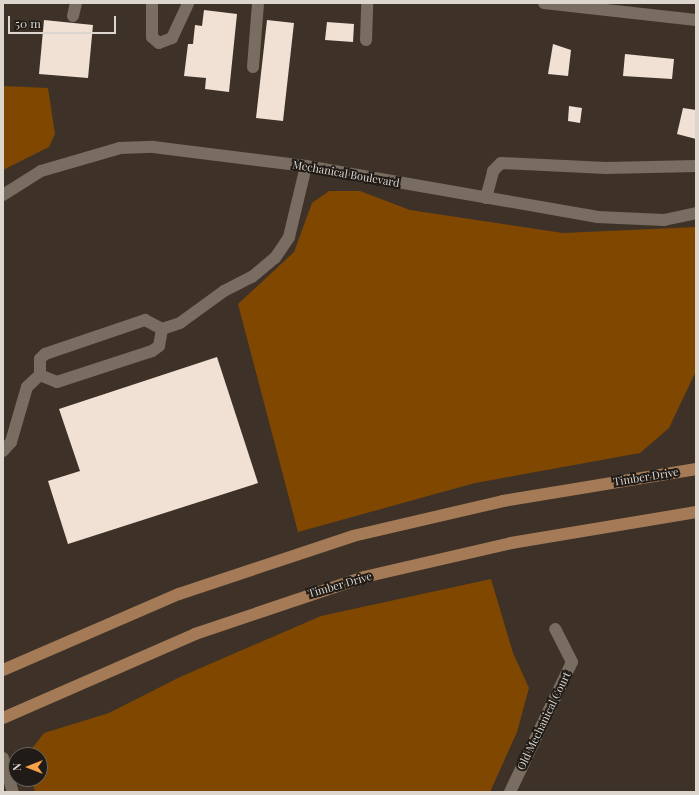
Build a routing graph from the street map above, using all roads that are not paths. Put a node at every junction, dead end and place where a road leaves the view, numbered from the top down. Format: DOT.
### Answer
graph roads {
  1 [pos="76,3"];
  2 [pos="152,3"];
  3 [pos="188,3"];
  4 [pos="258,3"];
  5 [pos="366,3"];
  6 [pos="544,3"];
  7 [pos="73,16"];
  8 [pos="696,20"];
  9 [pos="366,40"];
  10 [pos="253,66"];
  11 [pos="306,166"];
  12 [pos="696,166"];
  13 [pos="3,195"];
  14 [pos="486,198"];
  15 [pos="696,213"];
  16 [pos="162,329"];
  17 [pos="40,375"];
  18 [pos="3,451"];
  19 [pos="696,469"];
  20 [pos="696,512"];
  21 [pos="555,629"];
  22 [pos="3,670"];
  23 [pos="3,718"];
  24 [pos="3,758"];
  25 [pos="12,792"];
  26 [pos="510,792"];
  1 -- 7 [label="street"];
  2 -- 3 [label="street"];
  4 -- 10 [label="street"];
  5 -- 9 [label="street"];
  6 -- 8 [label="street"];
  11 -- 13 [label="street, Mechanical Boulevard"];
  11 -- 14 [label="street, Mechanical Boulevard"];
  11 -- 16 [label="street"];
  12 -- 14 [label="street"];
  14 -- 15 [label="street, Mechanical Boulevard"];
  16 -- 17 [label="street"];
  16 -- 17 [label="street"];
  17 -- 18 [label="street"];
  19 -- 22 [label="main road, Timber Drive"];
  20 -- 23 [label="main road, Timber Drive"];
  21 -- 26 [label="street, Old Mechanical Court"];
  24 -- 25 [label="street"];
}
